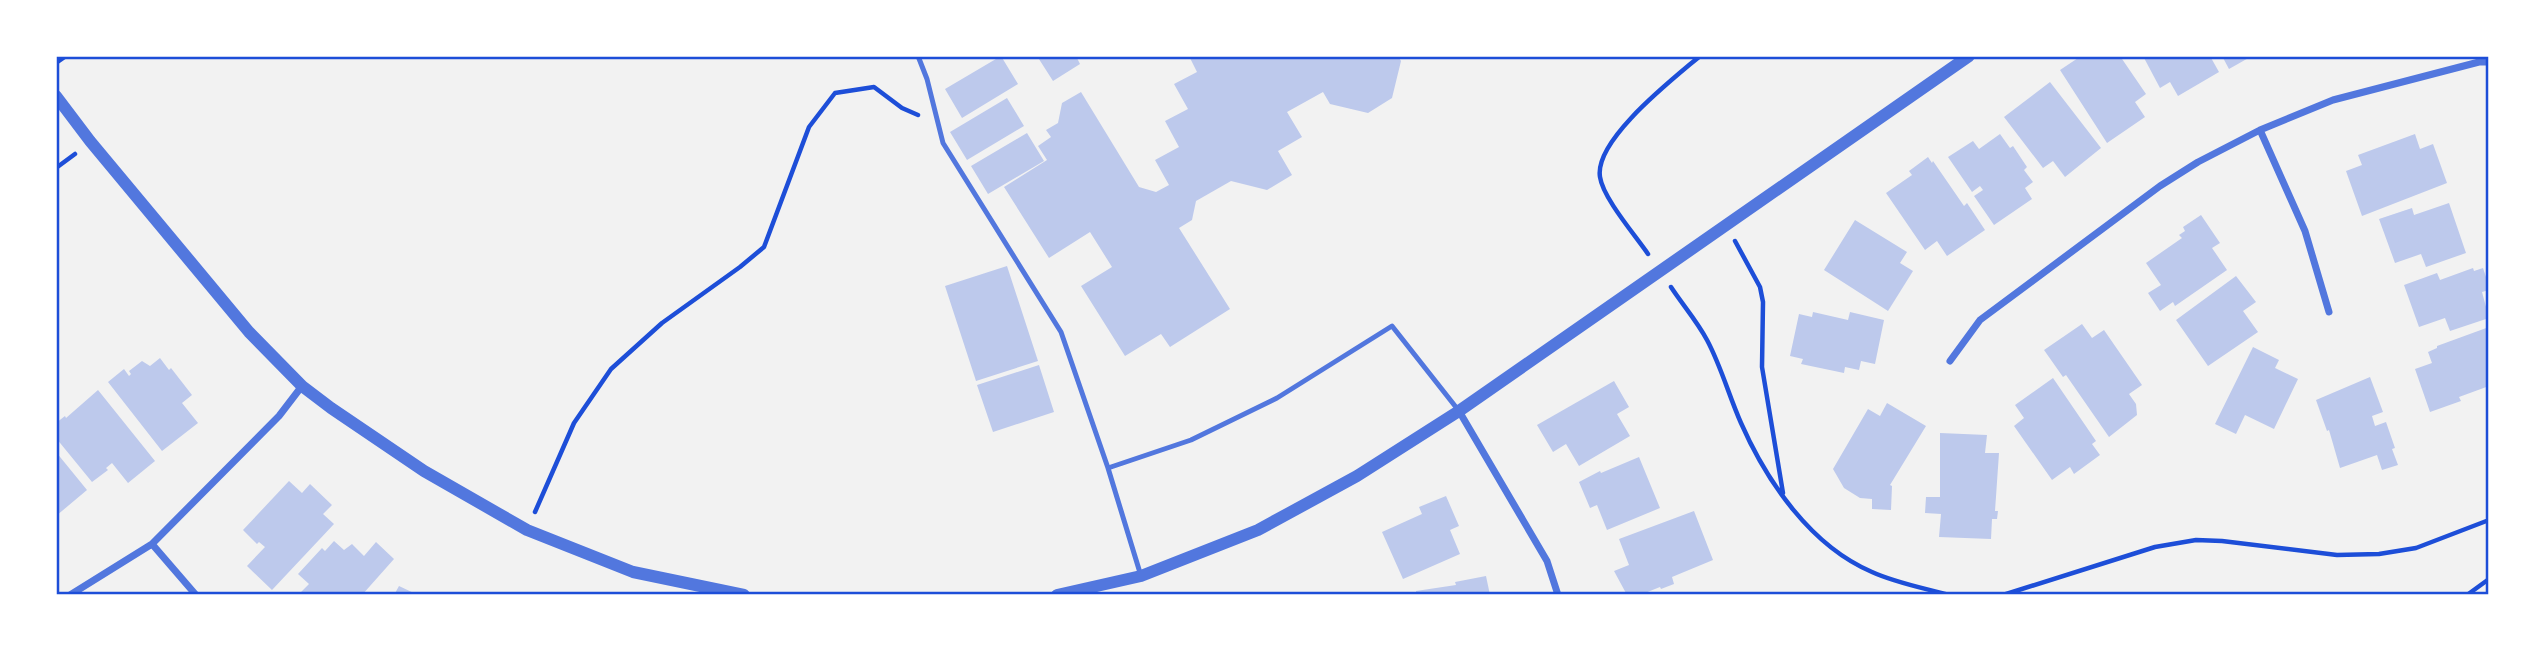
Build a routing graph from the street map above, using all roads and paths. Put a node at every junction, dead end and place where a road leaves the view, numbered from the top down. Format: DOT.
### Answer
graph roads {
  1 [pos="66,56"];
  2 [pos="918,56"];
  3 [pos="1700,56"];
  4 [pos="1969,56"];
  5 [pos="2478,59"];
  6 [pos="2489,62"];
  7 [pos="56,63"];
  8 [pos="56,96"];
  9 [pos="936,113"];
  10 [pos="2260,130"];
  11 [pos="1616,207"];
  12 [pos="1725,225"];
  13 [pos="2329,312"];
  14 [pos="1707,340"];
  15 [pos="1950,361"];
  16 [pos="302,386"];
  17 [pos="1459,411"];
  18 [pos="1108,468"];
  19 [pos="1784,498"];
  20 [pos="2489,520"];
  21 [pos="527,530"];
  22 [pos="152,544"];
  23 [pos="1141,576"];
  24 [pos="2489,579"];
  25 [pos="70,595"];
  26 [pos="197,595"];
  27 [pos="744,595"];
  28 [pos="1057,595"];
  29 [pos="1558,595"];
  30 [pos="1948,595"];
  31 [pos="2003,595"];
  32 [pos="2467,595"];
  1 -- 7 [label="path"];
  2 -- 9 [label="lane"];
  3 -- 11 [label="path"];
  4 -- 12 [label="street"];
  5 -- 6 [label="street"];
  5 -- 10 [label="street"];
  8 -- 16 [label="street"];
  9 -- 18 [label="lane"];
  9 -- 21 [label="path"];
  10 -- 13 [label="street"];
  10 -- 15 [label="street"];
  12 -- 17 [label="street"];
  12 -- 19 [label="path"];
  14 -- 19 [label="path"];
  16 -- 21 [label="street"];
  16 -- 22 [label="street"];
  17 -- 18 [label="lane"];
  17 -- 23 [label="street"];
  17 -- 29 [label="street"];
  18 -- 23 [label="lane"];
  19 -- 30 [label="path"];
  20 -- 31 [label="path"];
  21 -- 27 [label="street"];
  22 -- 25 [label="street"];
  22 -- 26 [label="street"];
  23 -- 28 [label="street"];
  24 -- 32 [label="path"];
}
